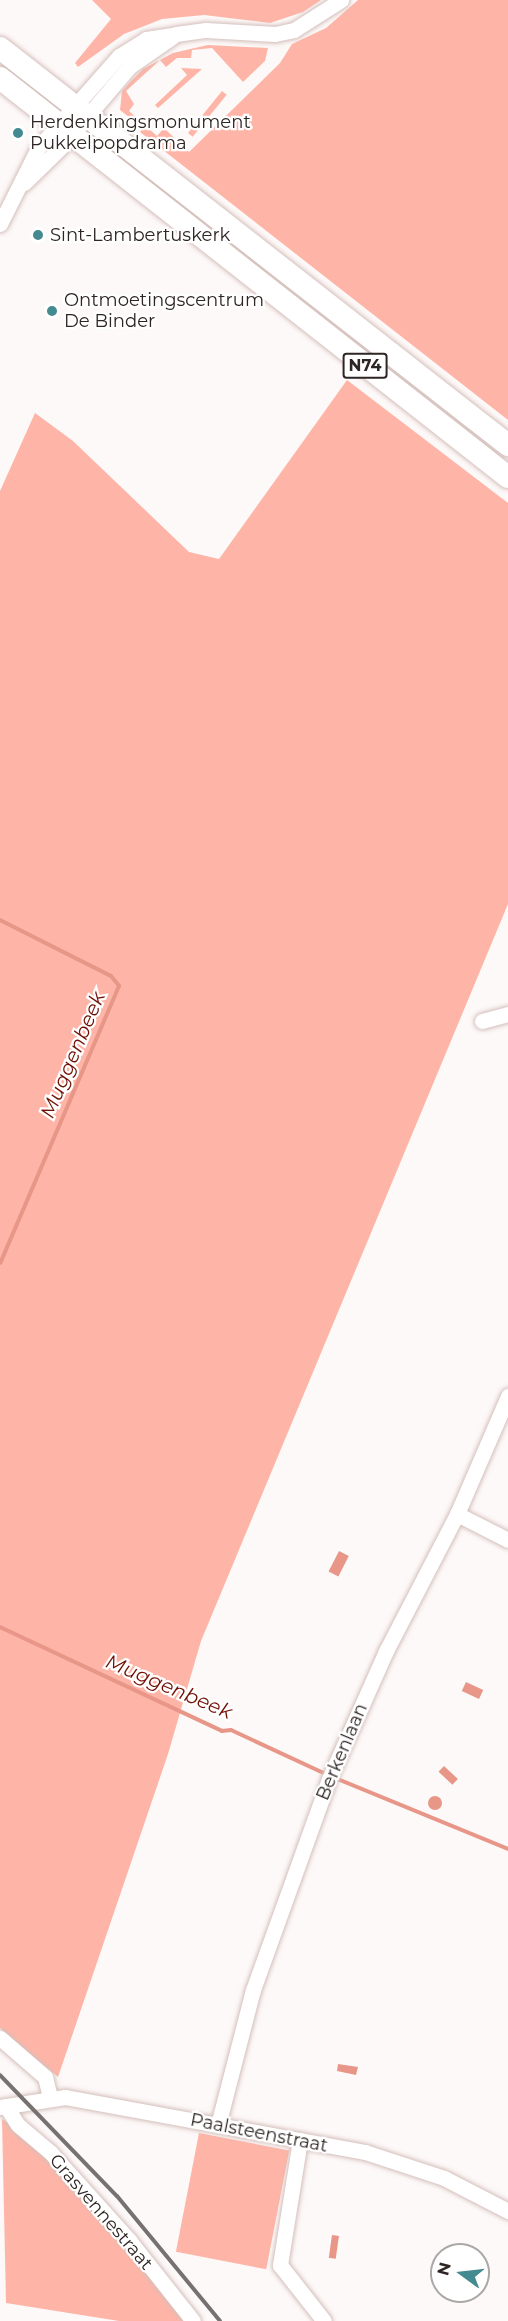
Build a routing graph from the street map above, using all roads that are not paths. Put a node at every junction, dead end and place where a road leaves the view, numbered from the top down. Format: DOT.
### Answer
graph roads {
  1 [pos="341,0"];
  2 [pos="0,48"];
  3 [pos="0,78"];
  4 [pos="79,111"];
  5 [pos="65,129"];
  6 [pos="0,224"];
  7 [pos="508,445"];
  8 [pos="508,477"];
  9 [pos="508,1014"];
  10 [pos="482,1021"];
  11 [pos="508,1396"];
  12 [pos="457,1514"];
  13 [pos="508,1540"];
  14 [pos="0,2038"];
  15 [pos="50,2097"];
  16 [pos="3,2107"];
  17 [pos="218,2125"];
  18 [pos="300,2140"];
  19 [pos="508,2211"];
  20 [pos="193,2321"];
  21 [pos="324,2321"];
  1 -- 4 [label="street"];
  2 -- 4 [label="main road, N74"];
  3 -- 5 [label="main road, N74"];
  4 -- 5 [label="street"];
  4 -- 7 [label="main road, N74"];
  5 -- 6 [label="street"];
  5 -- 8 [label="main road, N74"];
  9 -- 10 [label="street"];
  11 -- 12 [label="street, Berkenlaan"];
  12 -- 13 [label="street"];
  12 -- 17 [label="street, Berkenlaan"];
  14 -- 15 [label="street"];
  15 -- 16 [label="street, Paalsteenstraat"];
  15 -- 17 [label="street, Paalsteenstraat"];
  16 -- 20 [label="street, Grasvennestraat"];
  17 -- 18 [label="street, Paalsteenstraat"];
  18 -- 19 [label="street, Paalsteenstraat"];
  18 -- 21 [label="street"];
}
